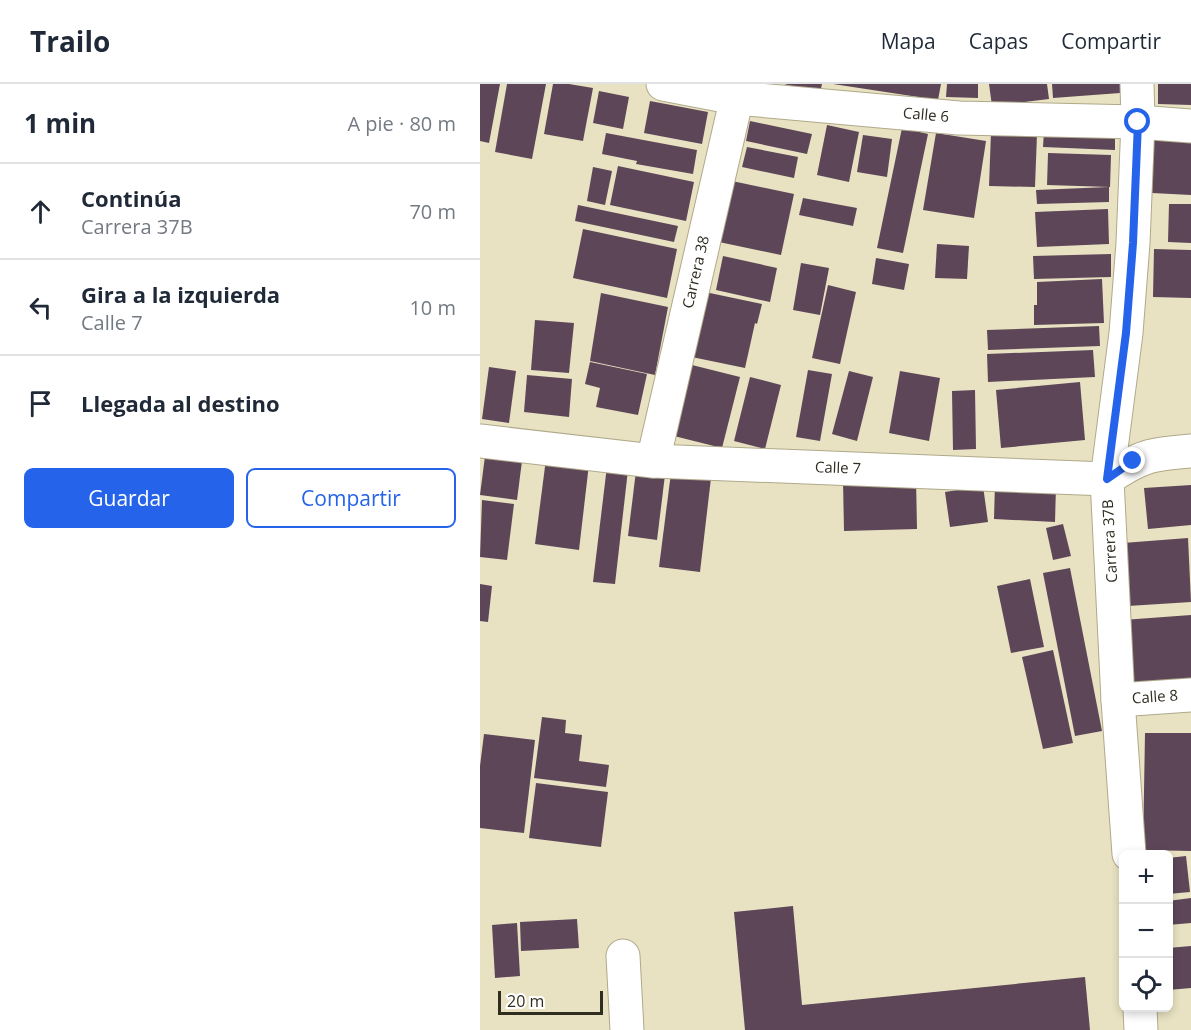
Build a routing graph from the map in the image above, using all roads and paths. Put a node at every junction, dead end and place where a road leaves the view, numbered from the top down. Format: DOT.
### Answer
graph roads {
  1 [pos="663,84"];
  2 [pos="1137,84"];
  3 [pos="738,91"];
  4 [pos="1138,122"];
  5 [pos="1191,126"];
  6 [pos="480,441"];
  7 [pos="1191,451"];
  8 [pos="652,461"];
  9 [pos="1107,479"];
  10 [pos="1191,695"];
  11 [pos="1118,700"];
  12 [pos="1129,850"];
  13 [pos="622,956"];
  14 [pos="1140,1012"];
  15 [pos="627,1030"];
  16 [pos="1142,1030"];
  1 -- 3 [label="street, Calle 6"];
  2 -- 4 [label="street, Carrera 37B"];
  3 -- 4 [label="street, Calle 6"];
  3 -- 8 [label="street, Carrera 38"];
  4 -- 5 [label="street, Calle 6"];
  4 -- 9 [label="street, Carrera 37B"];
  6 -- 8 [label="street, Calle 7"];
  7 -- 9 [label="street"];
  8 -- 9 [label="street, Calle 7"];
  9 -- 11 [label="street, Carrera 37B"];
  10 -- 11 [label="street, Calle 8"];
  11 -- 12 [label="street, Carrera 37B"];
  13 -- 15 [label="street"];
  14 -- 16 [label="street"];
}
